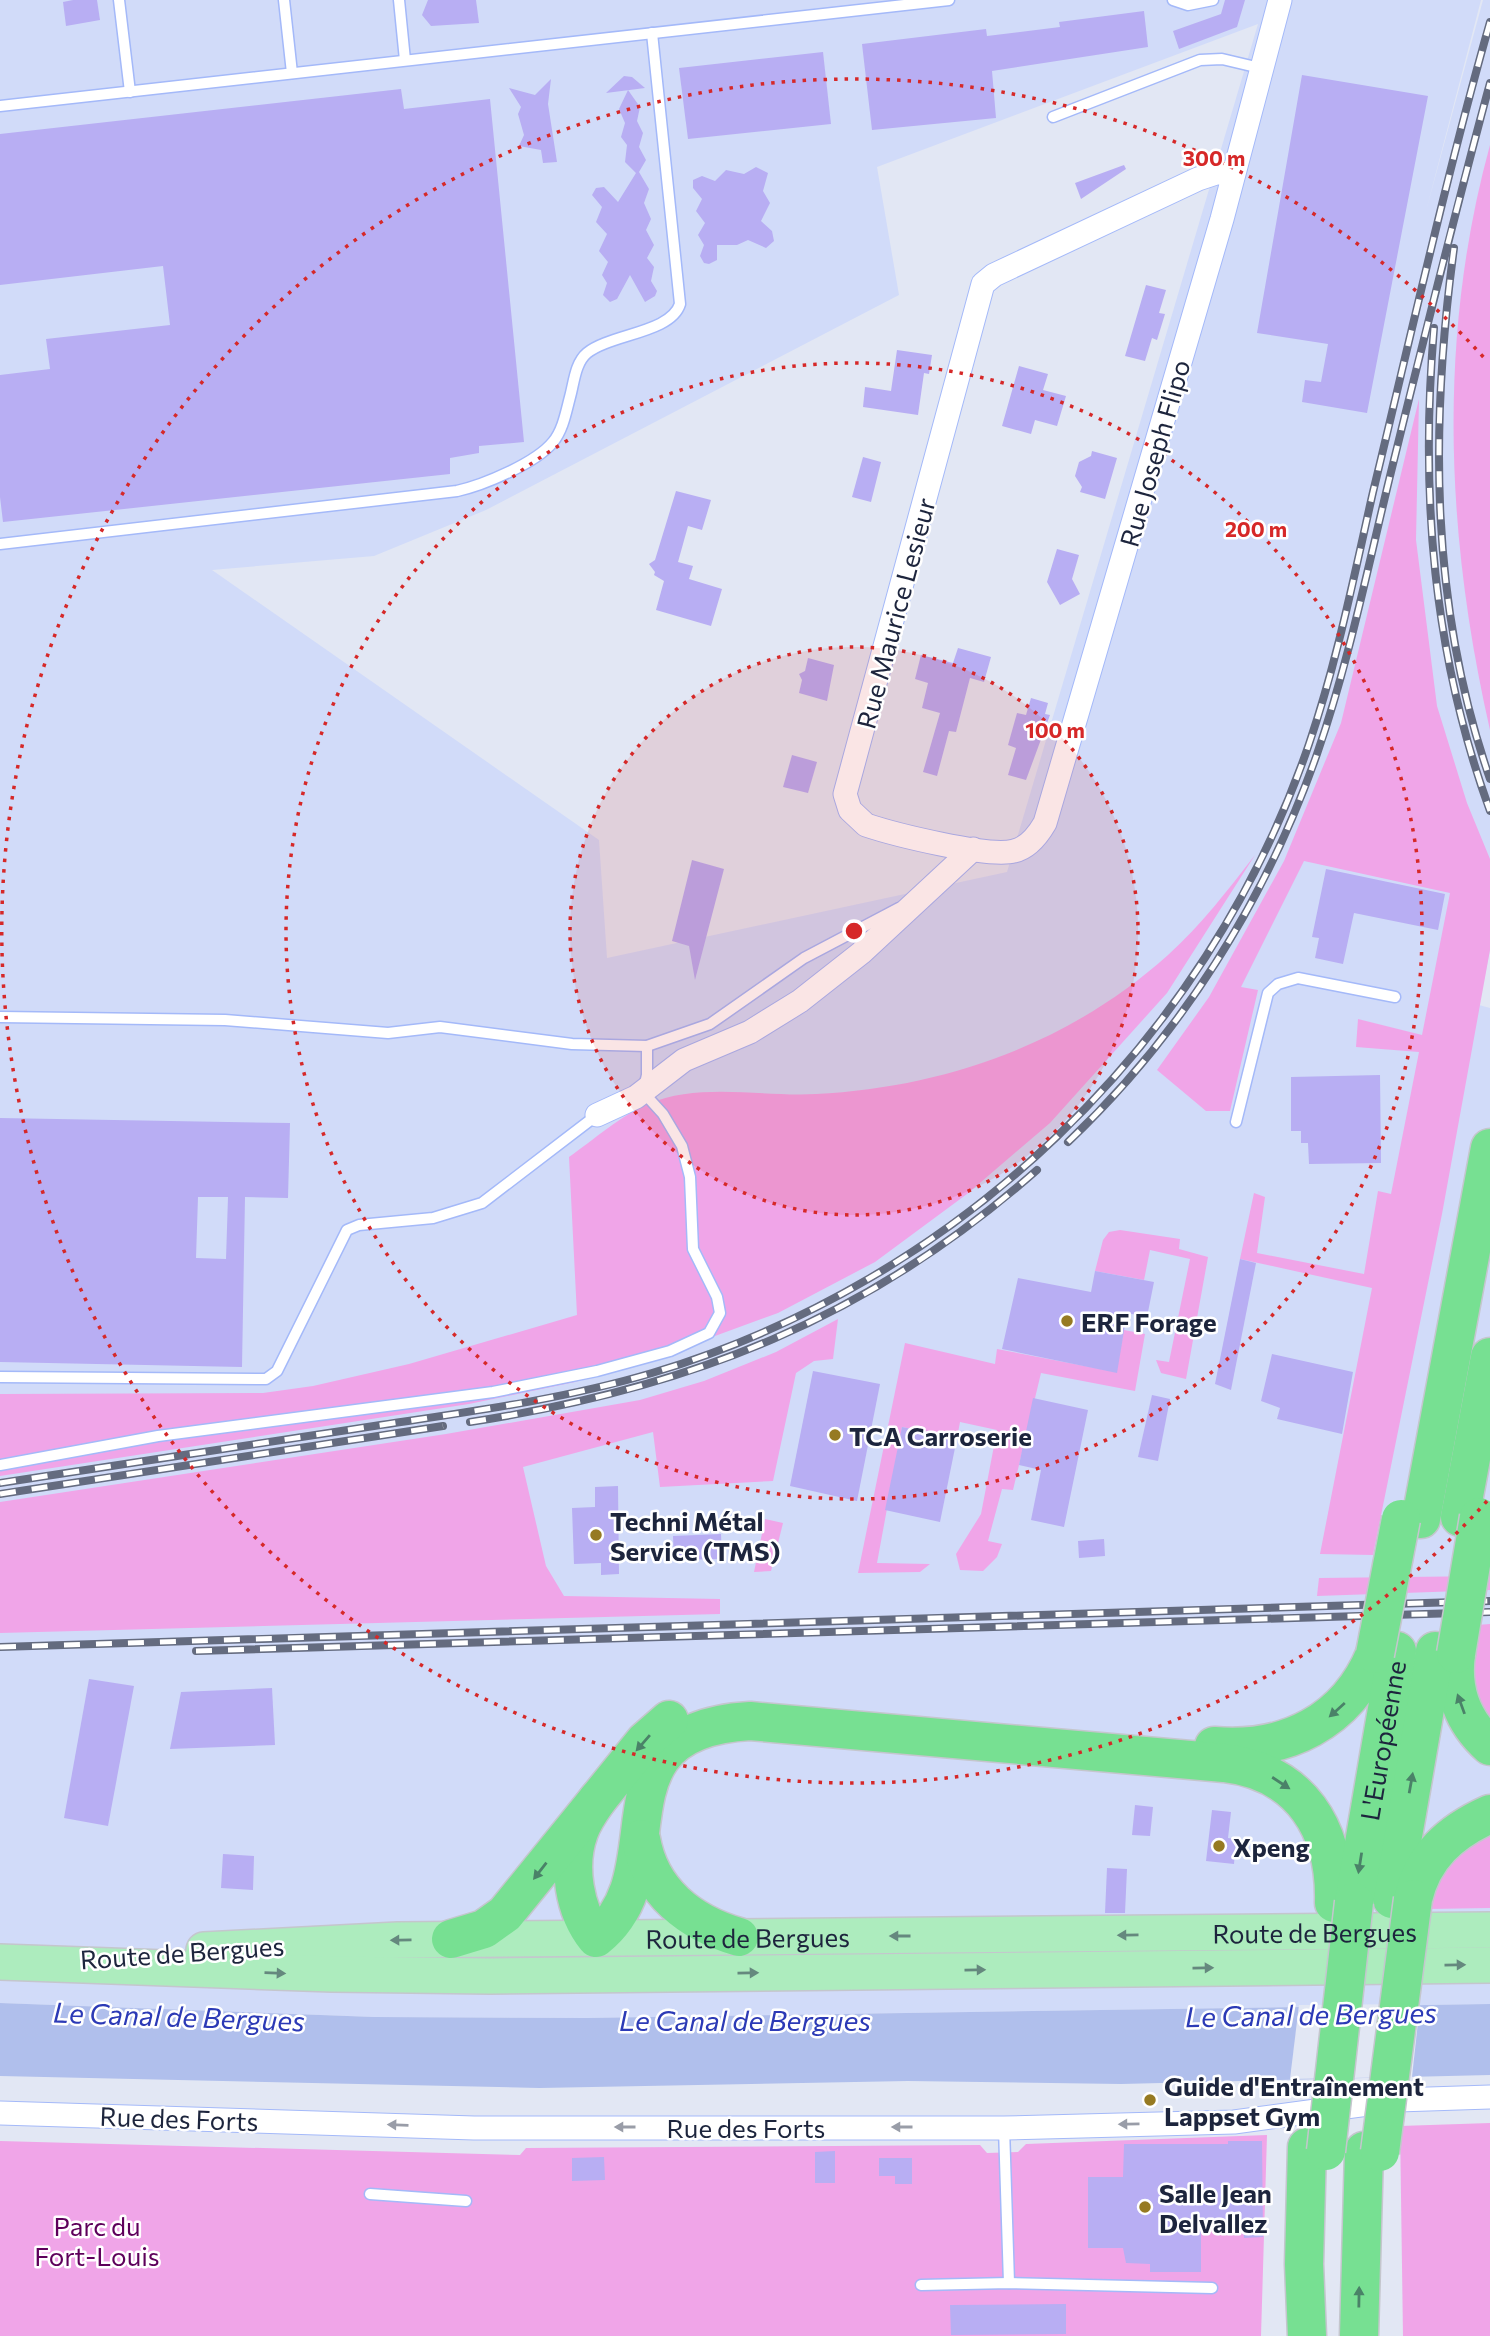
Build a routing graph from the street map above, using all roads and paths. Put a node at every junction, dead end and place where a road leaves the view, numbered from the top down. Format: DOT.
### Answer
graph roads {
  1 [pos="119,0"];
  2 [pos="284,0"];
  3 [pos="400,0"];
  4 [pos="949,0"];
  5 [pos="1173,0"];
  6 [pos="1213,0"];
  7 [pos="1280,0"];
  8 [pos="652,33"];
  9 [pos="405,61"];
  10 [pos="1260,68"];
  11 [pos="292,73"];
  12 [pos="130,92"];
  13 [pos="0,106"];
  14 [pos="1053,117"];
  15 [pos="1233,173"];
  16 [pos="0,544"];
  17 [pos="973,849"];
  18 [pos="920,901"];
  19 [pos="1395,997"];
  20 [pos="0,1017"];
  21 [pos="647,1046"];
  22 [pos="643,1092"];
  23 [pos="597,1115"];
  24 [pos="1236,1122"];
  25 [pos="1490,1148"];
  26 [pos="1490,1357"];
  27 [pos="0,1377"];
  28 [pos="1490,1440"];
  29 [pos="0,1465"];
  30 [pos="1470,1517"];
  31 [pos="1386,1652"];
  32 [pos="1445,1653"];
  33 [pos="1490,1746"];
  34 [pos="598,1798"];
  35 [pos="1490,1815"];
  36 [pos="640,1823"];
  37 [pos="1402,1899"];
  38 [pos="1344,1902"];
  39 [pos="1490,1930"];
  40 [pos="739,1937"];
  41 [pos="596,1938"];
  42 [pos="451,1939"];
  43 [pos="4,1962"];
  44 [pos="1490,1965"];
  45 [pos="332,1974"];
  46 [pos="679,1974"];
  47 [pos="1490,2097"];
  48 [pos="0,2113"];
  49 [pos="1004,2127"];
  50 [pos="1317,2149"];
  51 [pos="370,2194"];
  52 [pos="466,2201"];
  53 [pos="1009,2283"];
  54 [pos="921,2285"];
  55 [pos="1212,2288"];
  56 [pos="1307,2336"];
  57 [pos="1320,2336"];
  58 [pos="1359,2336"];
  1 -- 12 [label="lane"];
  2 -- 11 [label="lane"];
  3 -- 9 [label="lane"];
  4 -- 8 [label="lane"];
  5 -- 6 [label="lane"];
  7 -- 10 [label="street, Rue Joseph Flipo"];
  8 -- 9 [label="lane"];
  8 -- 16 [label="lane"];
  9 -- 11 [label="lane"];
  10 -- 14 [label="lane"];
  10 -- 15 [label="street, Rue Joseph Flipo"];
  11 -- 12 [label="lane"];
  12 -- 13 [label="lane"];
  15 -- 17 [label="street, Rue Joseph Flipo"];
  15 -- 17 [label="street, Rue Maurice Lesieur"];
  17 -- 18 [label="street"];
  18 -- 21 [label="lane"];
  18 -- 22 [label="street"];
  19 -- 24 [label="lane"];
  20 -- 21 [label="lane"];
  21 -- 22 [label="lane"];
  22 -- 23 [label="street"];
  22 -- 29 [label="lane"];
  23 -- 27 [label="lane"];
  25 -- 31 [label="highway, L'Européenne"];
  26 -- 30 [label="highway, L'Européenne"];
  28 -- 30 [label="highway"];
  30 -- 32 [label="highway, L'Européenne"];
  31 -- 34 [label="highway, one-way"];
  31 -- 38 [label="highway, L'Européenne, one-way"];
  33 -- 32 [label="highway, one-way"];
  37 -- 32 [label="highway, L'Européenne, one-way"];
  34 -- 41 [label="highway"];
  34 -- 42 [label="highway, one-way"];
  35 -- 37 [label="highway"];
  36 -- 38 [label="highway, one-way"];
  36 -- 40 [label="highway"];
  36 -- 41 [label="highway"];
  58 -- 37 [label="highway, one-way, bridge"];
  38 -- 50 [label="highway, L'Européenne, bridge"];
  39 -- 40 [label="main road, Route de Bergues, one-way"];
  40 -- 41 [label="main road, Route de Bergues"];
  41 -- 42 [label="main road, Route de Bergues"];
  41 -- 45 [label="main road"];
  41 -- 46 [label="main road"];
  42 -- 43 [label="main road, Route de Bergues, one-way"];
  43 -- 45 [label="main road, Route de Bergues, one-way"];
  46 -- 44 [label="main road, Route de Bergues, one-way"];
  45 -- 46 [label="main road, Route de Bergues"];
  47 -- 49 [label="street, Rue des Forts, one-way"];
  49 -- 48 [label="street, Rue des Forts, one-way"];
  49 -- 53 [label="lane"];
  50 -- 56 [label="highway"];
  50 -- 57 [label="highway, L'Européenne"];
  51 -- 52 [label="lane"];
  53 -- 54 [label="lane"];
  53 -- 55 [label="lane"];
}
